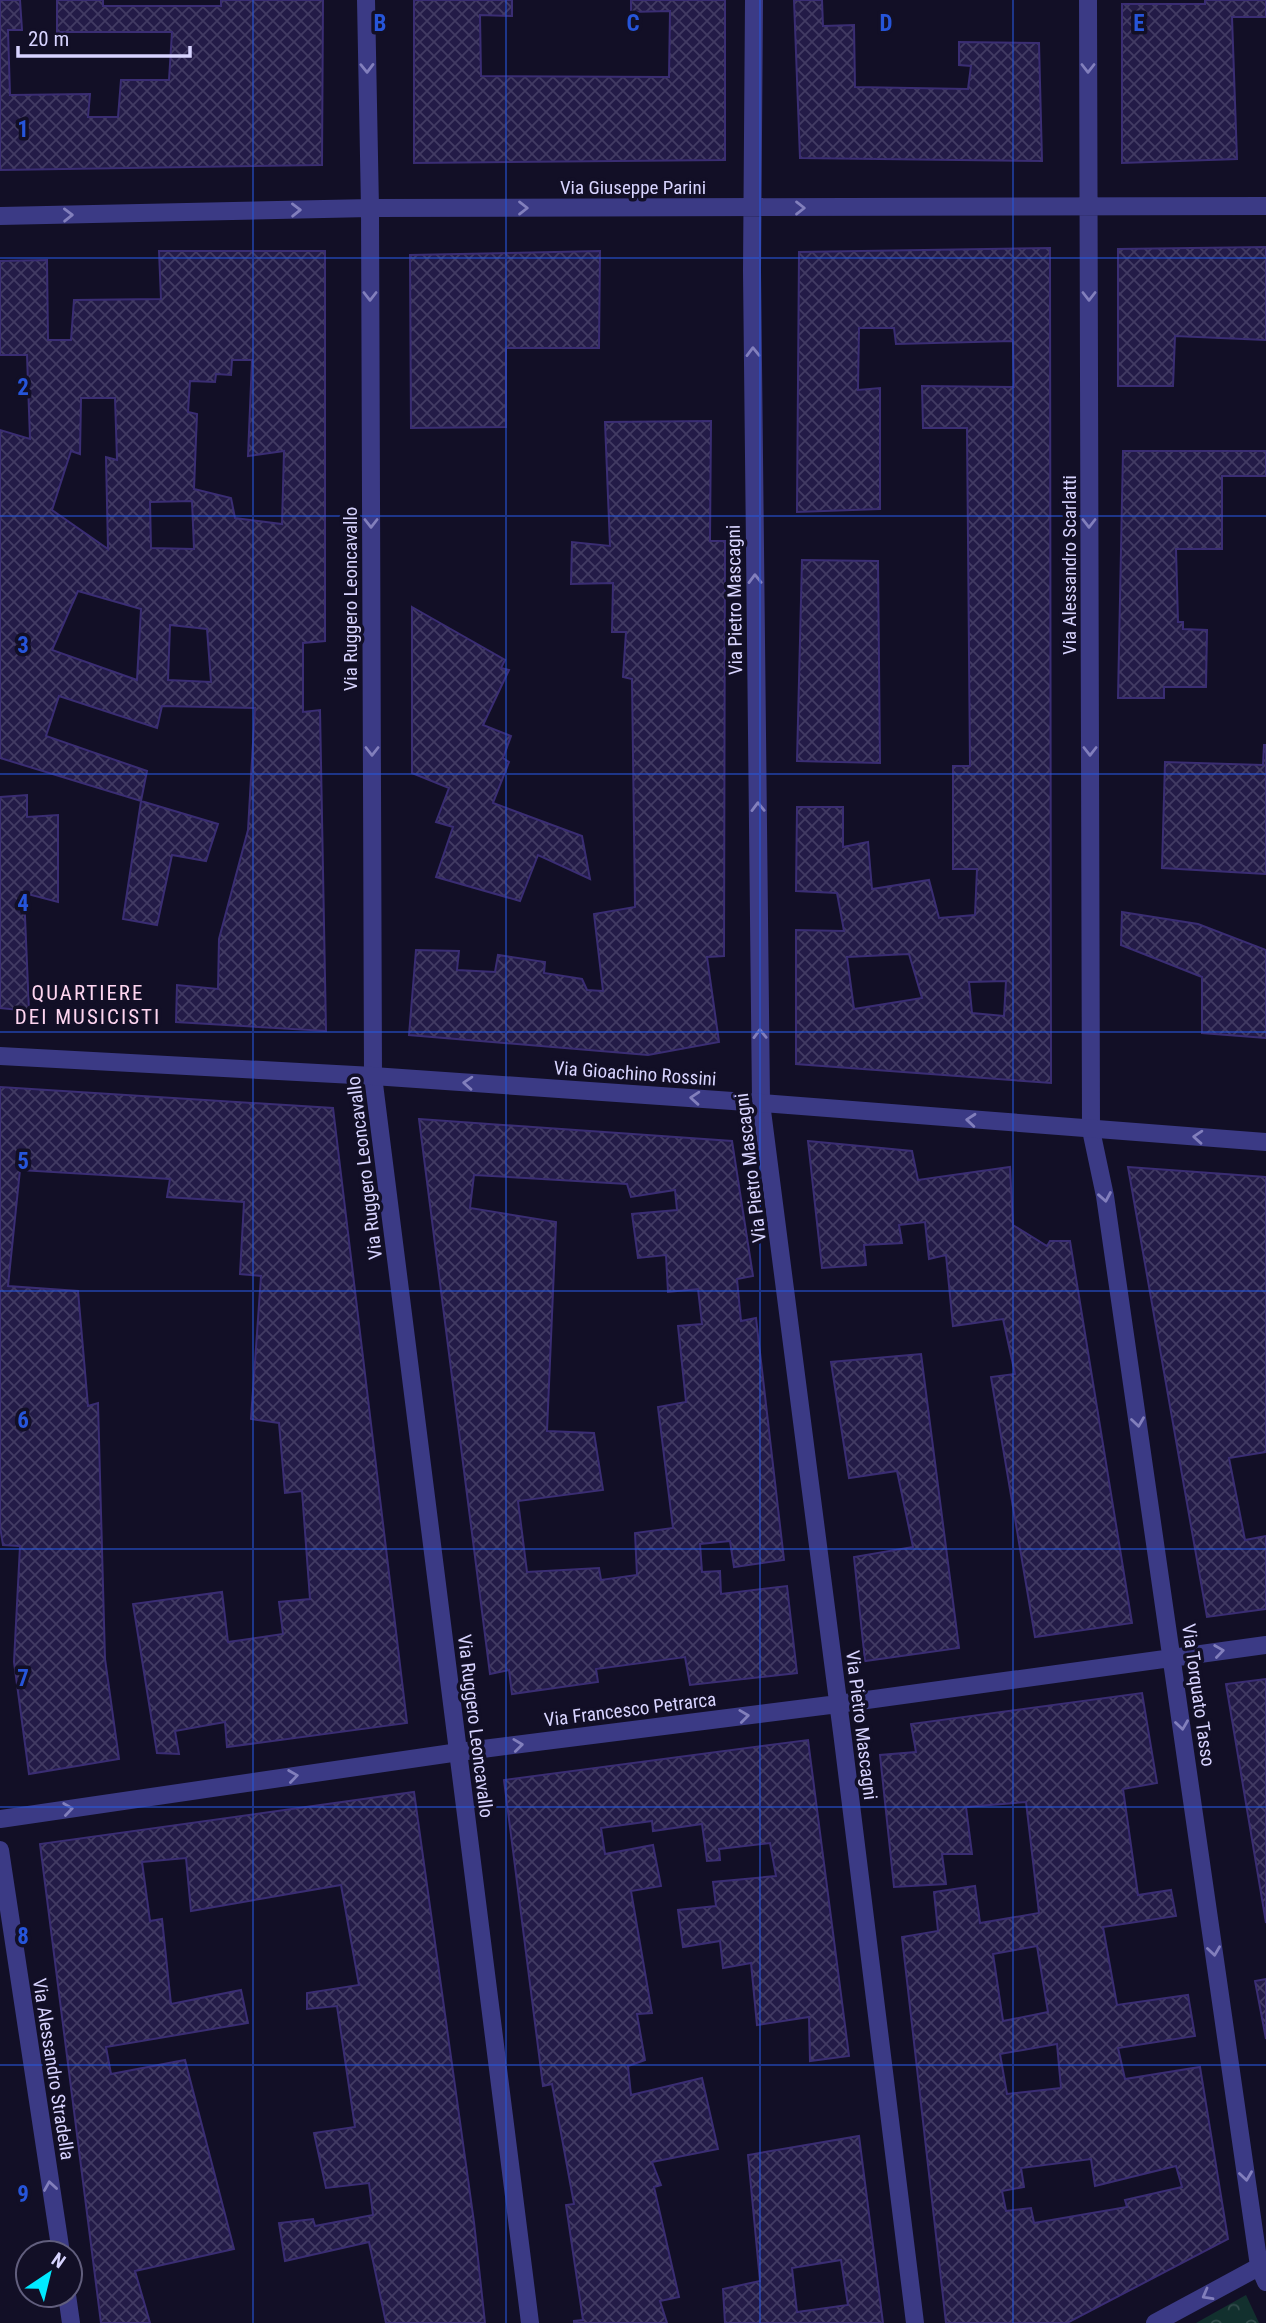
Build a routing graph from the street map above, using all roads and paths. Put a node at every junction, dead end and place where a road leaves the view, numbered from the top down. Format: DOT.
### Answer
graph roads {
  1 [pos="366,0"];
  2 [pos="754,0"];
  3 [pos="1088,0"];
  4 [pos="1266,206"];
  5 [pos="1088,207"];
  6 [pos="370,208"];
  7 [pos="754,208"];
  8 [pos="0,216"];
  9 [pos="0,1056"];
  10 [pos="373,1076"];
  11 [pos="761,1103"];
  12 [pos="1091,1130"];
  13 [pos="1266,1142"];
  14 [pos="1266,1645"];
  15 [pos="1172,1658"];
  16 [pos="838,1704"];
  17 [pos="458,1752"];
  18 [pos="0,1819"];
  19 [pos="0,1850"];
  20 [pos="59,2239"];
  21 [pos="1264,2270"];
  22 [pos="530,2323"];
  23 [pos="915,2323"];
  24 [pos="1155,2323"];
  1 -- 6 [label="street, Via Ruggero Leoncavallo, one-way"];
  2 -- 7 [label="street, Via Pietro Mascagni"];
  3 -- 5 [label="street, Via Alessandro Scarlatti, one-way"];
  4 -- 5 [label="street, Via Giuseppe Parini"];
  7 -- 5 [label="street, Via Giuseppe Parini, one-way"];
  5 -- 12 [label="street, Via Alessandro Scarlatti, one-way"];
  6 -- 7 [label="street, Via Giuseppe Parini, one-way"];
  8 -- 6 [label="street, Via Giuseppe Parini, one-way"];
  6 -- 10 [label="street, Via Ruggero Leoncavallo, one-way"];
  11 -- 7 [label="street, Via Pietro Mascagni, one-way"];
  9 -- 10 [label="street, Via Gioachino Rossini"];
  11 -- 10 [label="street, Via Gioachino Rossini, one-way"];
  10 -- 17 [label="street, Via Ruggero Leoncavallo"];
  12 -- 11 [label="street, Via Gioachino Rossini, one-way"];
  11 -- 16 [label="street, Via Pietro Mascagni"];
  13 -- 12 [label="street, Via Gioachino Rossini, one-way"];
  12 -- 15 [label="street, Via Torquato Tasso, one-way"];
  15 -- 14 [label="street, Via Francesco Petrarca, one-way"];
  15 -- 16 [label="street, Via Francesco Petrarca"];
  15 -- 21 [label="street, Via Torquato Tasso, one-way"];
  17 -- 16 [label="street, Via Francesco Petrarca, one-way"];
  16 -- 23 [label="street, Via Pietro Mascagni"];
  18 -- 17 [label="street, Via Francesco Petrarca, one-way"];
  17 -- 22 [label="street, Via Ruggero Leoncavallo"];
  20 -- 19 [label="street, Via Alessandro Stradella, one-way"];
  21 -- 24 [label="street, one-way"];
}
